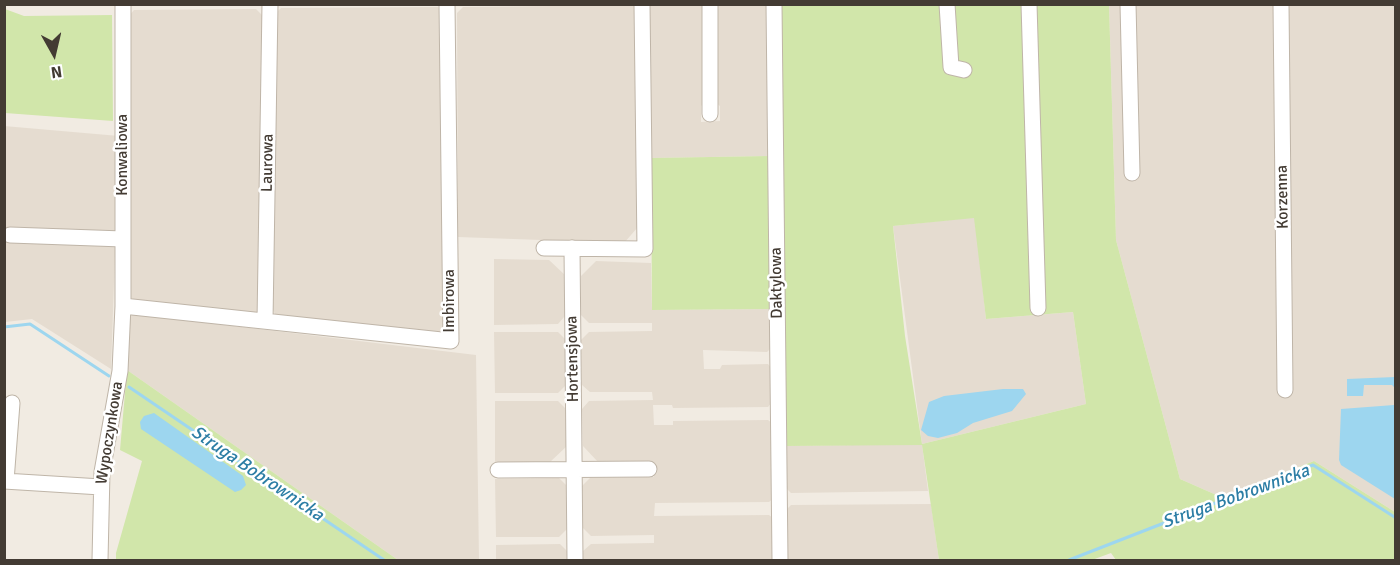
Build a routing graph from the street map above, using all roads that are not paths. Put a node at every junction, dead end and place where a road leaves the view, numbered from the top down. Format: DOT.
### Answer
graph roads {
  1 [pos="123,4"];
  2 [pos="270,4"];
  3 [pos="447,4"];
  4 [pos="642,4"];
  5 [pos="710,4"];
  6 [pos="774,4"];
  7 [pos="947,4"];
  8 [pos="1029,4"];
  9 [pos="1128,4"];
  10 [pos="1281,4"];
  11 [pos="964,70"];
  12 [pos="710,114"];
  13 [pos="1132,173"];
  14 [pos="10,235"];
  15 [pos="123,238"];
  16 [pos="544,248"];
  17 [pos="572,248"];
  18 [pos="123,306"];
  19 [pos="1038,308"];
  20 [pos="265,321"];
  21 [pos="1285,390"];
  22 [pos="12,403"];
  23 [pos="649,469"];
  24 [pos="498,470"];
  25 [pos="574,470"];
  26 [pos="5,481"];
  27 [pos="101,487"];
  28 [pos="100,561"];
  29 [pos="575,561"];
  30 [pos="780,561"];
  1 -- 15 [label="street, Konwaliowa"];
  2 -- 20 [label="street, Laurowa"];
  3 -- 20 [label="street, Imbirowa"];
  4 -- 17 [label="street"];
  5 -- 12 [label="street"];
  6 -- 30 [label="street, Daktylowa"];
  7 -- 11 [label="street"];
  8 -- 19 [label="street"];
  9 -- 13 [label="street"];
  10 -- 21 [label="street, Korzenna"];
  14 -- 15 [label="street"];
  15 -- 18 [label="street, Konwaliowa"];
  16 -- 17 [label="street"];
  17 -- 25 [label="street, Hortensjowa"];
  18 -- 20 [label="street, Imbirowa"];
  18 -- 27 [label="street, Wypoczynkowa"];
  22 -- 26 [label="street"];
  23 -- 25 [label="street"];
  24 -- 25 [label="street"];
  25 -- 29 [label="street, Hortensjowa"];
  26 -- 27 [label="street"];
  27 -- 28 [label="street, Wypoczynkowa"];
}
